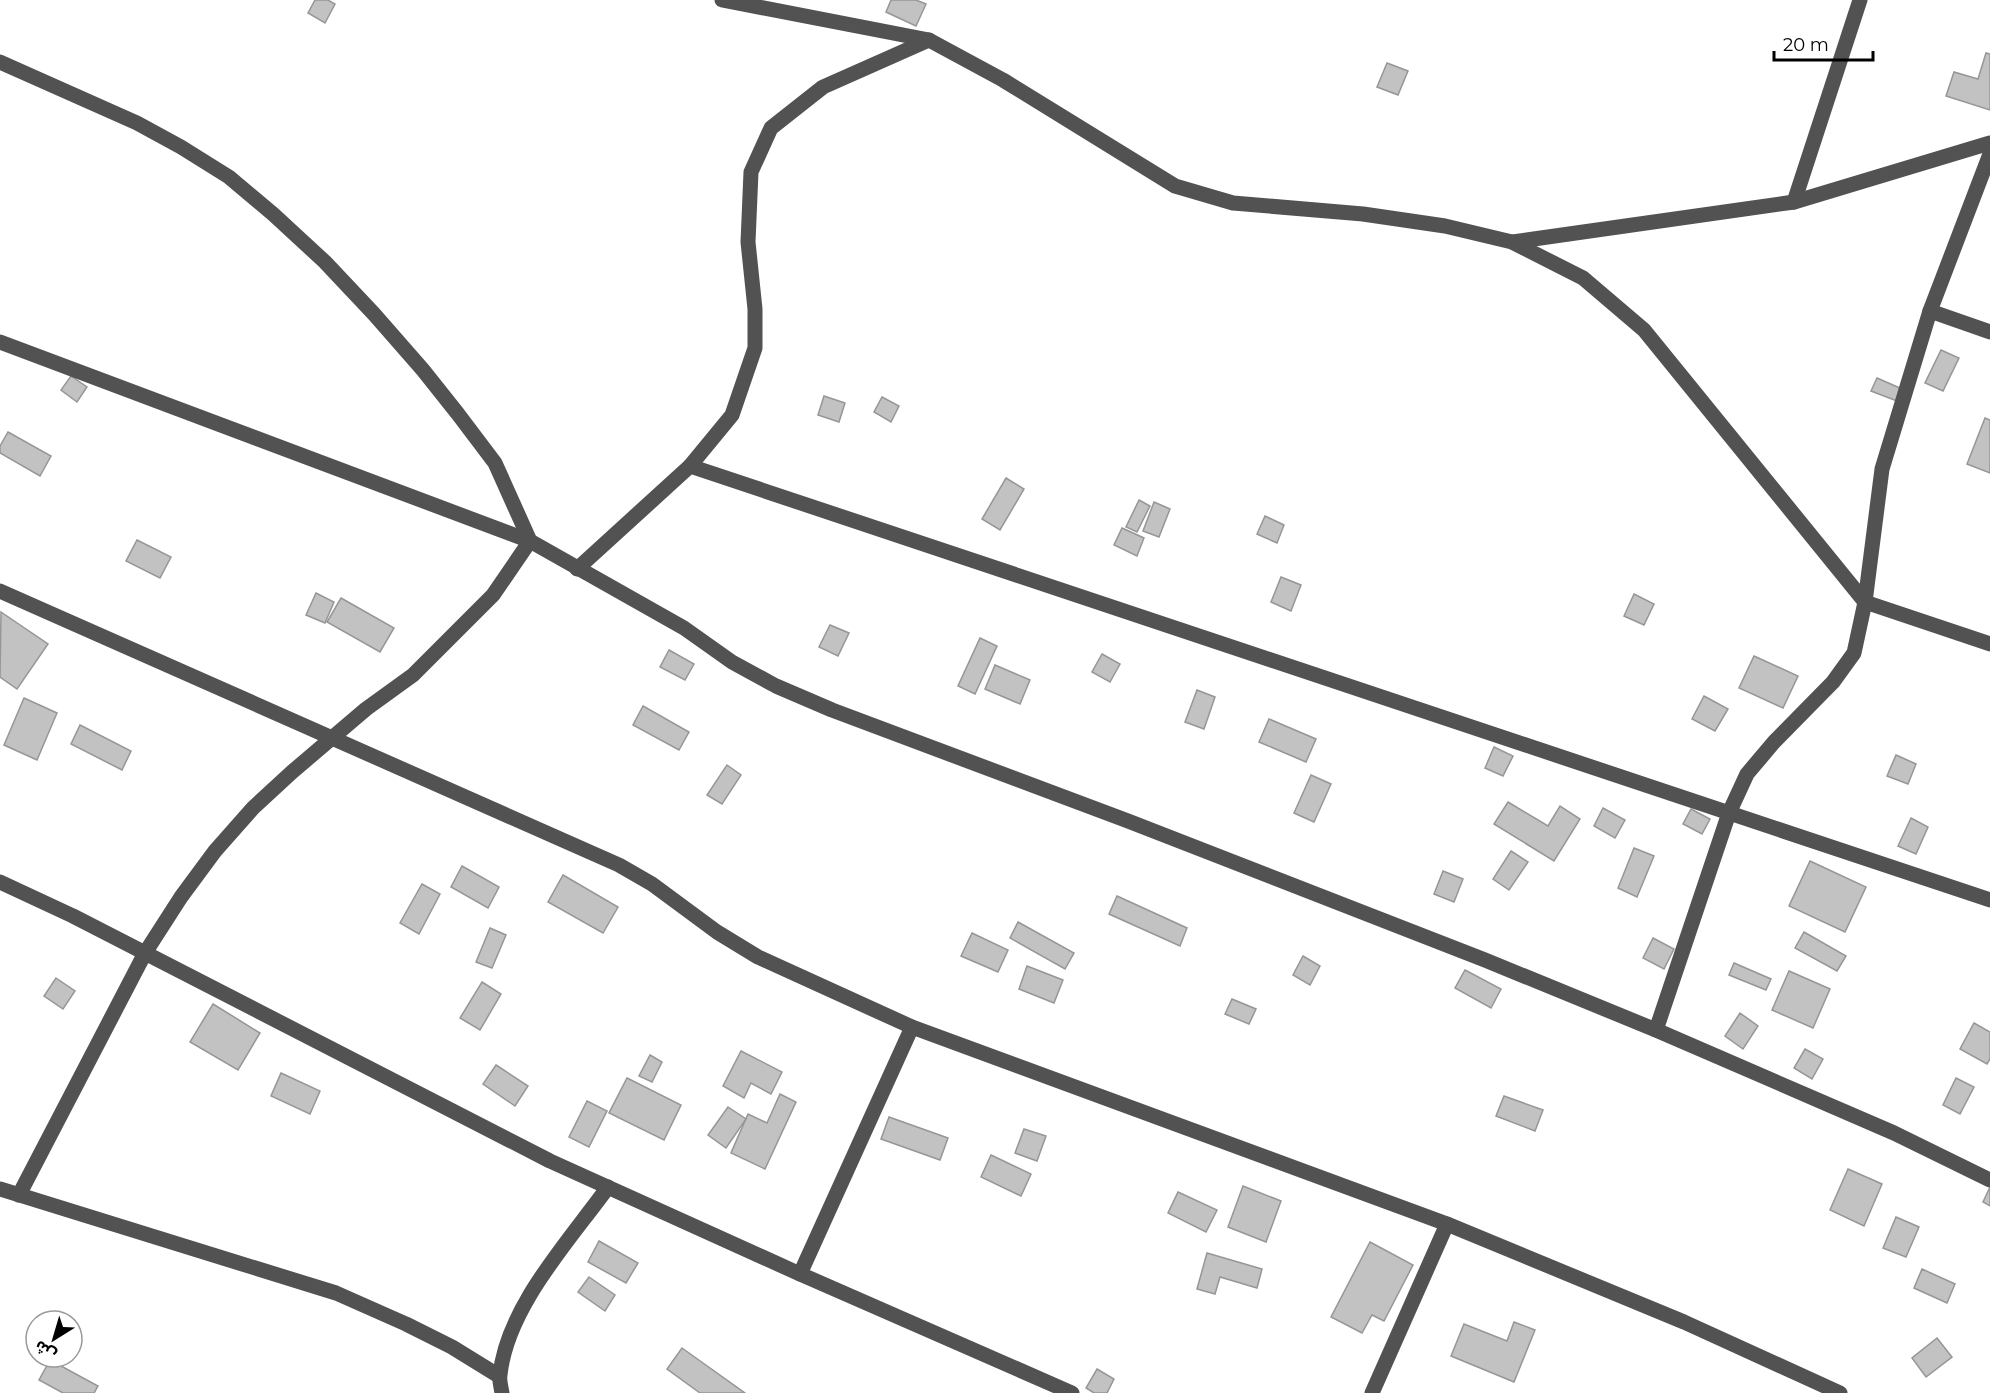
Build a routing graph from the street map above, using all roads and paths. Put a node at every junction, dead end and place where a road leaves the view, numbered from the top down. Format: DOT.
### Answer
graph roads {
  1 [pos="723,0"];
  2 [pos="797,0"];
  3 [pos="1860,0"];
  4 [pos="782,10"];
  5 [pos="928,40"];
  6 [pos="0,62"];
  7 [pos="1990,143"];
  8 [pos="1990,154"];
  9 [pos="1794,202"];
  10 [pos="1512,242"];
  11 [pos="1930,311"];
  12 [pos="1990,332"];
  13 [pos="0,342"];
  14 [pos="690,466"];
  15 [pos="530,541"];
  16 [pos="578,569"];
  17 [pos="0,591"];
  18 [pos="1865,602"];
  19 [pos="1990,644"];
  20 [pos="331,738"];
  21 [pos="1729,813"];
  22 [pos="0,882"];
  23 [pos="1990,900"];
  24 [pos="145,953"];
  25 [pos="912,1027"];
  26 [pos="1656,1030"];
  27 [pos="1990,1180"];
  28 [pos="608,1187"];
  29 [pos="0,1189"];
  30 [pos="19,1195"];
  31 [pos="1447,1224"];
  32 [pos="800,1274"];
  33 [pos="500,1376"];
  34 [pos="502,1393"];
  35 [pos="1072,1393"];
  36 [pos="1372,1393"];
  37 [pos="1840,1393"];
  1 -- 4 [label="street"];
  2 -- 4 [label="street"];
  3 -- 9 [label="street"];
  4 -- 5 [label="street"];
  5 -- 10 [label="street"];
  5 -- 14 [label="street"];
  6 -- 15 [label="street"];
  7 -- 9 [label="street"];
  8 -- 11 [label="street"];
  9 -- 10 [label="street"];
  10 -- 18 [label="street"];
  11 -- 12 [label="street"];
  11 -- 18 [label="street"];
  13 -- 15 [label="street"];
  14 -- 16 [label="street"];
  14 -- 21 [label="street"];
  15 -- 16 [label="street"];
  15 -- 20 [label="street"];
  16 -- 26 [label="street"];
  17 -- 20 [label="street"];
  18 -- 19 [label="street"];
  18 -- 21 [label="street"];
  20 -- 24 [label="street"];
  20 -- 25 [label="street"];
  21 -- 23 [label="street"];
  21 -- 26 [label="street"];
  22 -- 24 [label="street"];
  24 -- 28 [label="street"];
  24 -- 30 [label="street"];
  25 -- 31 [label="street"];
  25 -- 32 [label="street"];
  26 -- 27 [label="street"];
  28 -- 32 [label="street"];
  28 -- 33 [label="street"];
  29 -- 30 [label="street"];
  30 -- 33 [label="street"];
  31 -- 36 [label="street"];
  31 -- 37 [label="street"];
  32 -- 35 [label="street"];
  33 -- 34 [label="street"];
}
